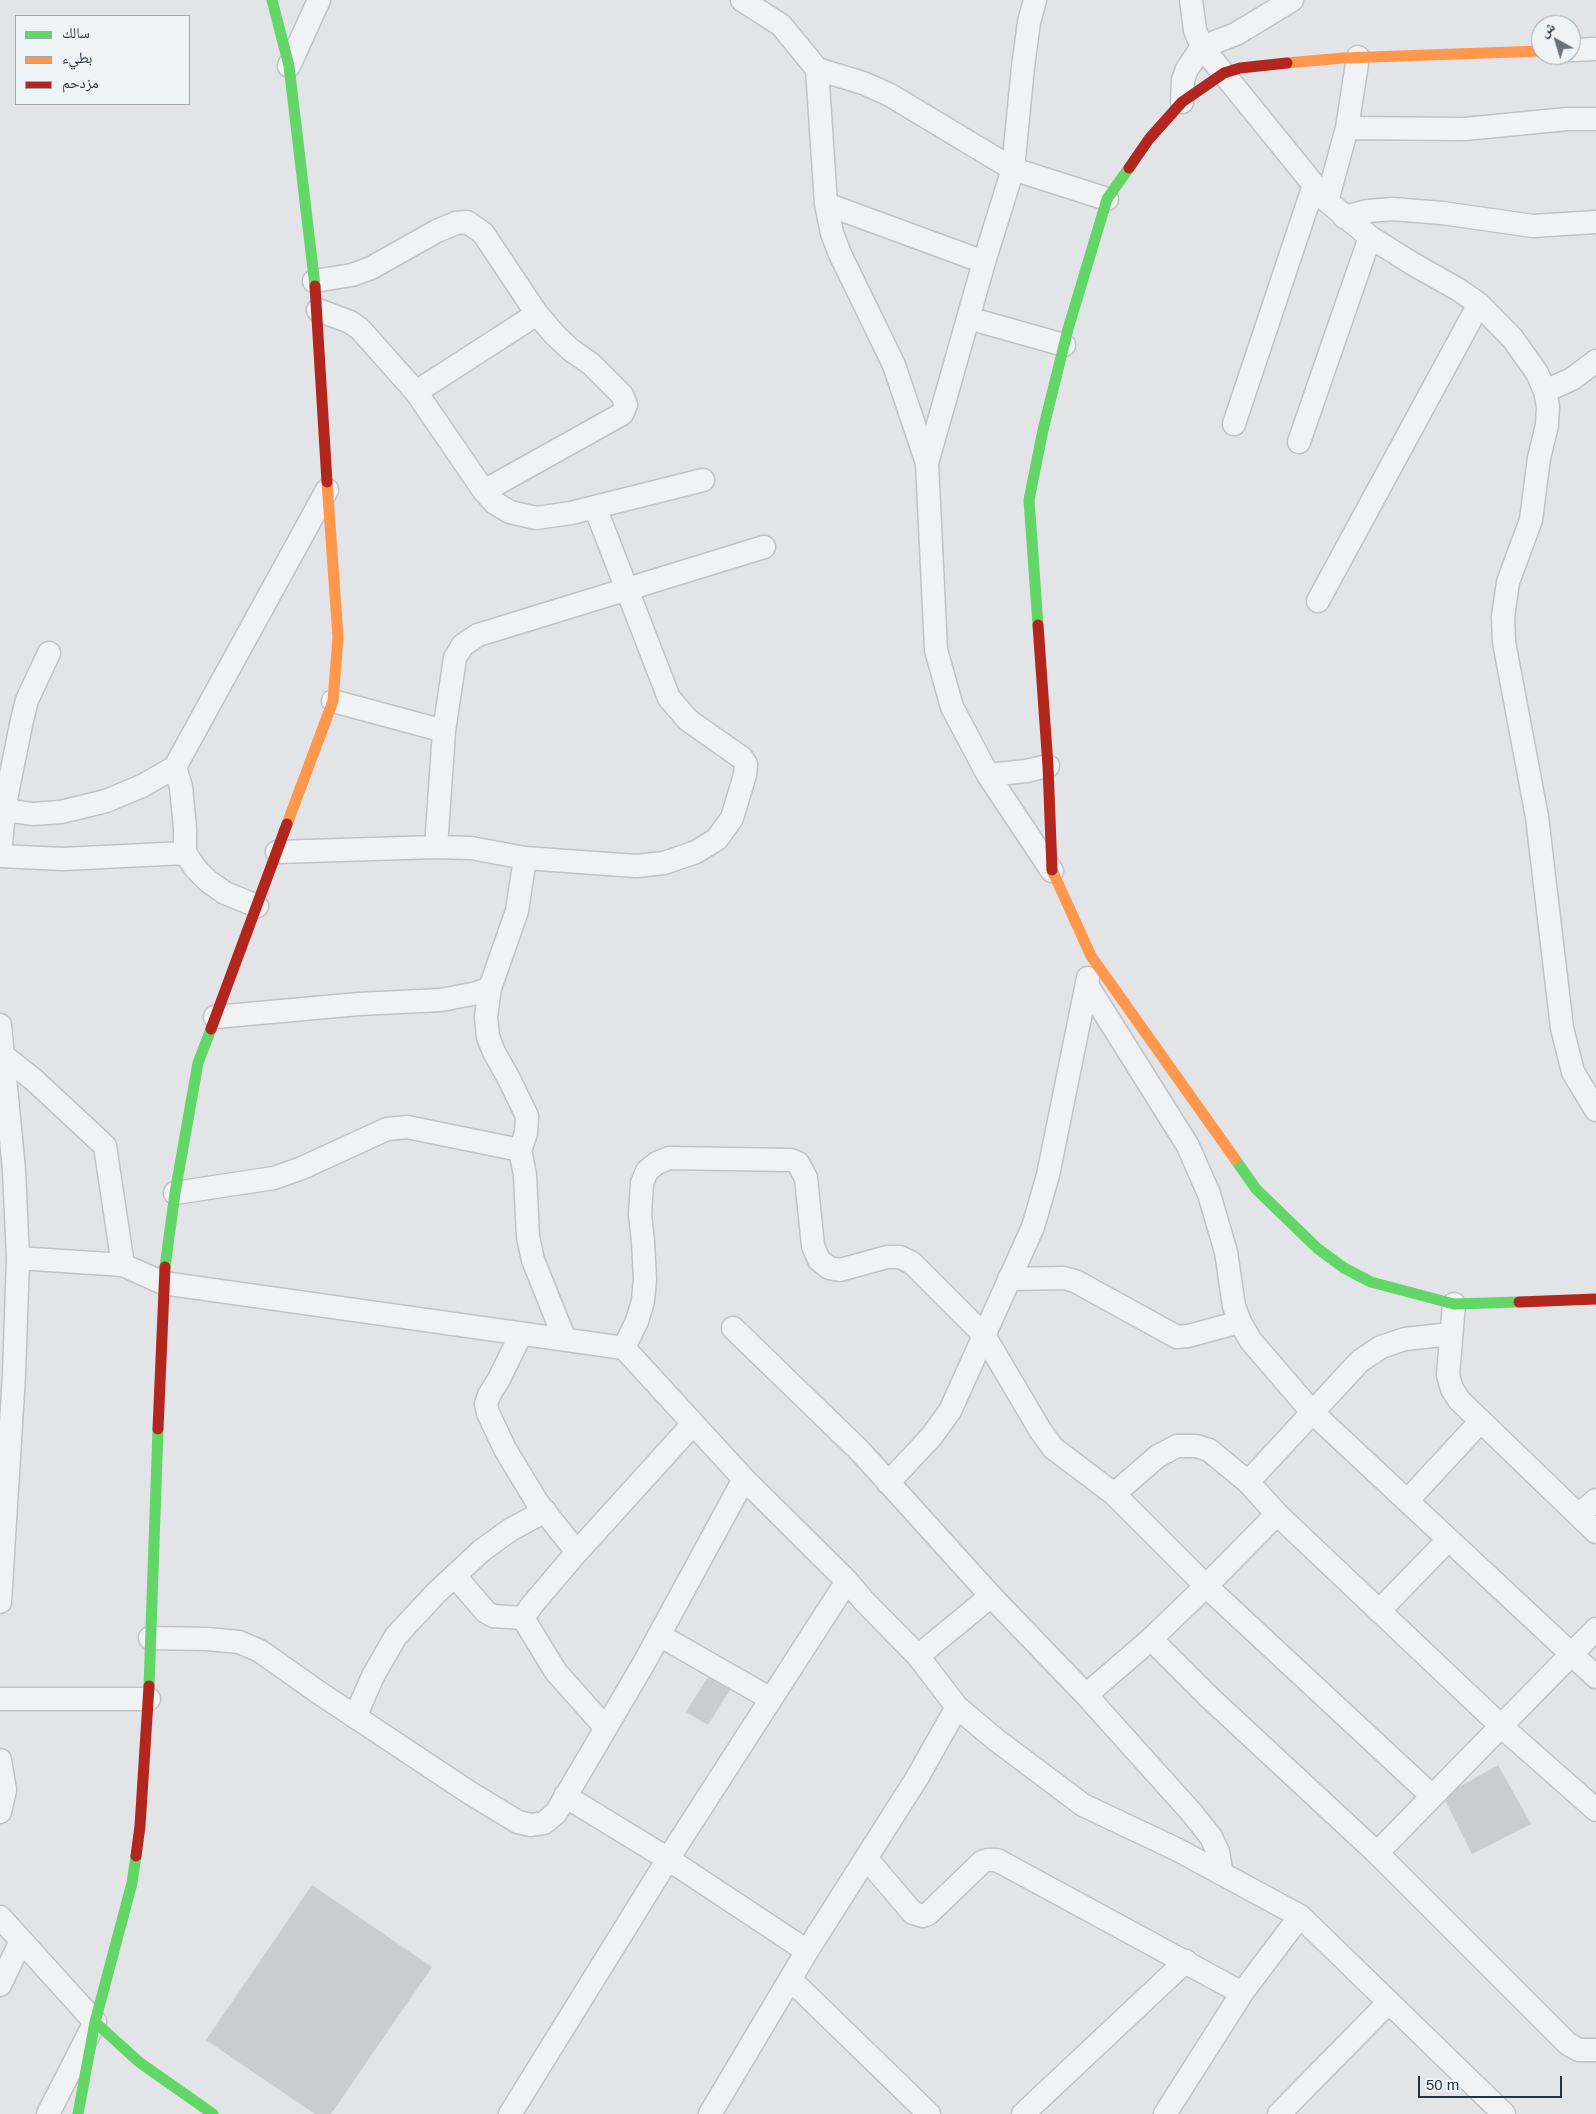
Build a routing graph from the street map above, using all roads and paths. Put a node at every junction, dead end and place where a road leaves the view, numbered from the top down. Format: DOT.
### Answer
graph roads {
  1 [pos="272,0"];
  2 [pos="318,0"];
  3 [pos="742,0"];
  4 [pos="1035,0"];
  5 [pos="1191,0"];
  6 [pos="1292,0"];
  7 [pos="1202,47"];
  8 [pos="1581,50"];
  9 [pos="1596,50"];
  10 [pos="1531,51"];
  11 [pos="1358,57"];
  12 [pos="288,66"];
  13 [pos="817,69"];
  14 [pos="1224,72"];
  15 [pos="1182,102"];
  16 [pos="1596,119"];
  17 [pos="1347,128"];
  18 [pos="1013,169"];
  19 [pos="1320,193"];
  20 [pos="1107,199"];
  21 [pos="826,204"];
  22 [pos="1344,217"];
  23 [pos="1596,222"];
  24 [pos="1370,237"];
  25 [pos="984,262"];
  26 [pos="314,281"];
  27 [pos="1479,304"];
  28 [pos="318,310"];
  29 [pos="536,314"];
  30 [pos="968,318"];
  31 [pos="1064,345"];
  32 [pos="1596,361"];
  33 [pos="1545,391"];
  34 [pos="416,392"];
  35 [pos="1234,424"];
  36 [pos="1299,442"];
  37 [pos="926,463"];
  38 [pos="703,480"];
  39 [pos="327,490"];
  40 [pos="484,491"];
  41 [pos="595,507"];
  42 [pos="764,547"];
  43 [pos="626,589"];
  44 [pos="1318,601"];
  45 [pos="49,653"];
  46 [pos="333,701"];
  47 [pos="444,731"];
  48 [pos="1048,766"];
  49 [pos="176,768"];
  50 [pos="988,775"];
  51 [pos="2,809"];
  52 [pos="436,847"];
  53 [pos="278,852"];
  54 [pos="185,853"];
  55 [pos="525,858"];
  56 [pos="1052,871"];
  57 [pos="257,906"];
  58 [pos="1091,956"];
  59 [pos="1087,984"];
  60 [pos="490,988"];
  61 [pos="215,1017"];
  62 [pos="0,1025"];
  63 [pos="4,1056"];
  64 [pos="1596,1110"];
  65 [pos="520,1150"];
  66 [pos="175,1193"];
  67 [pos="18,1258"];
  68 [pos="124,1265"];
  69 [pos="1010,1278"];
  70 [pos="163,1284"];
  71 [pos="1596,1299"];
  72 [pos="1454,1304"];
  73 [pos="1240,1322"];
  74 [pos="733,1328"];
  75 [pos="7,1330"];
  76 [pos="521,1334"];
  77 [pos="1451,1334"];
  78 [pos="984,1335"];
  79 [pos="566,1340"];
  80 [pos="624,1348"];
  81 [pos="1313,1413"];
  82 [pos="1481,1421"];
  83 [pos="693,1424"];
  84 [pos="744,1479"];
  85 [pos="888,1482"];
  86 [pos="1248,1482"];
  87 [pos="1114,1494"];
  88 [pos="1596,1500"];
  89 [pos="1407,1501"];
  90 [pos="545,1512"];
  91 [pos="1277,1514"];
  92 [pos="1578,1515"];
  93 [pos="1596,1532"];
  94 [pos="1448,1540"];
  95 [pos="577,1552"];
  96 [pos="455,1576"];
  97 [pos="847,1581"];
  98 [pos="1206,1586"];
  99 [pos="991,1596"];
  100 [pos="0,1602"];
  101 [pos="1380,1611"];
  102 [pos="523,1618"];
  103 [pos="1596,1629"];
  104 [pos="659,1635"];
  105 [pos="150,1638"];
  106 [pos="1151,1639"];
  107 [pos="1571,1654"];
  108 [pos="918,1656"];
  109 [pos="1596,1678"];
  110 [pos="1086,1695"];
  111 [pos="0,1699"];
  112 [pos="149,1699"];
  113 [pos="771,1700"];
  114 [pos="957,1707"];
  115 [pos="355,1716"];
  116 [pos="1501,1726"];
  117 [pos="605,1727"];
  118 [pos="0,1760"];
  119 [pos="565,1796"];
  120 [pos="1432,1796"];
  121 [pos="1596,1810"];
  122 [pos="0,1812"];
  123 [pos="1377,1853"];
  124 [pos="866,1858"];
  125 [pos="668,1859"];
  126 [pos="1222,1874"];
  127 [pos="1300,1916"];
  128 [pos="0,1917"];
  129 [pos="21,1941"];
  130 [pos="807,1951"];
  131 [pos="1186,1961"];
  132 [pos="791,1980"];
  133 [pos="0,1985"];
  134 [pos="1242,1993"];
  135 [pos="1389,2002"];
  136 [pos="95,2022"];
  137 [pos="1596,2050"];
  138 [pos="48,2114"];
  139 [pos="78,2114"];
  140 [pos="213,2114"];
  141 [pos="510,2114"];
  142 [pos="710,2114"];
  143 [pos="929,2114"];
  144 [pos="1023,2114"];
  145 [pos="1165,2114"];
  146 [pos="1279,2114"];
  147 [pos="1504,2114"];
  1 -- 12 [label="street"];
  2 -- 12 [label="street"];
  3 -- 13 [label="street"];
  4 -- 18 [label="street"];
  5 -- 7 [label="street"];
  6 -- 7 [label="street"];
  7 -- 14 [label="street"];
  7 -- 15 [label="street"];
  8 -- 9 [label="street"];
  10 -- 11 [label="street"];
  11 -- 14 [label="street"];
  11 -- 17 [label="street"];
  12 -- 26 [label="street"];
  13 -- 18 [label="street"];
  13 -- 21 [label="street"];
  14 -- 15 [label="street"];
  14 -- 19 [label="street"];
  15 -- 20 [label="street"];
  16 -- 17 [label="street"];
  17 -- 19 [label="street"];
  18 -- 20 [label="street"];
  18 -- 25 [label="street"];
  19 -- 22 [label="street"];
  19 -- 35 [label="street"];
  20 -- 31 [label="street"];
  21 -- 25 [label="street"];
  21 -- 37 [label="street"];
  22 -- 23 [label="street"];
  22 -- 24 [label="street"];
  24 -- 27 [label="street"];
  24 -- 36 [label="street"];
  25 -- 30 [label="street"];
  26 -- 28 [label="street"];
  26 -- 29 [label="street"];
  27 -- 33 [label="street"];
  27 -- 44 [label="street"];
  28 -- 34 [label="street"];
  28 -- 39 [label="street"];
  29 -- 34 [label="street"];
  29 -- 40 [label="street"];
  30 -- 31 [label="street"];
  30 -- 37 [label="street"];
  31 -- 48 [label="street"];
  32 -- 33 [label="street"];
  33 -- 64 [label="street"];
  34 -- 40 [label="street"];
  37 -- 50 [label="street"];
  38 -- 41 [label="street"];
  39 -- 46 [label="street"];
  39 -- 49 [label="street"];
  40 -- 41 [label="street"];
  41 -- 43 [label="street"];
  42 -- 43 [label="street"];
  43 -- 47 [label="street"];
  43 -- 55 [label="street"];
  45 -- 51 [label="street"];
  46 -- 47 [label="street"];
  46 -- 53 [label="street"];
  47 -- 52 [label="street"];
  48 -- 50 [label="street"];
  48 -- 56 [label="street"];
  49 -- 51 [label="street"];
  49 -- 54 [label="street"];
  50 -- 56 [label="street"];
  51 -- 54 [label="street"];
  52 -- 53 [label="street"];
  52 -- 55 [label="street"];
  53 -- 57 [label="street"];
  54 -- 57 [label="street"];
  55 -- 60 [label="street"];
  56 -- 58 [label="street"];
  57 -- 61 [label="street"];
  58 -- 59 [label="street"];
  58 -- 72 [label="street"];
  59 -- 69 [label="street"];
  59 -- 73 [label="street"];
  60 -- 61 [label="street"];
  60 -- 65 [label="street"];
  61 -- 66 [label="street"];
  62 -- 63 [label="street"];
  63 -- 67 [label="street"];
  63 -- 68 [label="street"];
  65 -- 66 [label="street"];
  65 -- 79 [label="street"];
  66 -- 70 [label="street"];
  67 -- 68 [label="street"];
  67 -- 75 [label="street"];
  68 -- 70 [label="street"];
  69 -- 73 [label="street"];
  69 -- 78 [label="street"];
  70 -- 76 [label="street"];
  70 -- 105 [label="street"];
  71 -- 72 [label="street"];
  72 -- 77 [label="street"];
  73 -- 81 [label="street"];
  74 -- 85 [label="street"];
  75 -- 100 [label="street"];
  76 -- 79 [label="street"];
  76 -- 90 [label="street"];
  77 -- 81 [label="street"];
  77 -- 82 [label="street"];
  78 -- 80 [label="street"];
  78 -- 85 [label="street"];
  78 -- 87 [label="street"];
  79 -- 80 [label="street"];
  80 -- 83 [label="street"];
  81 -- 86 [label="street"];
  81 -- 89 [label="street"];
  82 -- 89 [label="street"];
  82 -- 92 [label="street"];
  83 -- 84 [label="street"];
  83 -- 95 [label="street"];
  84 -- 97 [label="street"];
  84 -- 104 [label="street"];
  85 -- 99 [label="street"];
  86 -- 87 [label="street"];
  86 -- 91 [label="street"];
  87 -- 98 [label="street"];
  88 -- 92 [label="street"];
  89 -- 94 [label="street"];
  90 -- 95 [label="street"];
  90 -- 96 [label="street"];
  91 -- 98 [label="street"];
  91 -- 101 [label="street"];
  92 -- 93 [label="street"];
  94 -- 101 [label="street"];
  94 -- 107 [label="street"];
  95 -- 102 [label="street"];
  96 -- 102 [label="street"];
  96 -- 115 [label="street"];
  97 -- 108 [label="street"];
  97 -- 113 [label="street"];
  98 -- 106 [label="street"];
  98 -- 120 [label="street"];
  99 -- 108 [label="street"];
  99 -- 110 [label="street"];
  101 -- 116 [label="street"];
  102 -- 117 [label="street"];
  103 -- 107 [label="street"];
  104 -- 113 [label="street"];
  104 -- 117 [label="street"];
  105 -- 112 [label="street"];
  105 -- 115 [label="street"];
  106 -- 110 [label="street"];
  106 -- 123 [label="street"];
  107 -- 109 [label="street"];
  107 -- 116 [label="street"];
  108 -- 114 [label="street"];
  110 -- 126 [label="street"];
  111 -- 112 [label="street"];
  112 -- 136 [label="street"];
  113 -- 125 [label="street"];
  114 -- 124 [label="street"];
  114 -- 126 [label="street"];
  115 -- 119 [label="street"];
  116 -- 120 [label="street"];
  116 -- 121 [label="street"];
  117 -- 119 [label="street"];
  118 -- 122 [label="street"];
  119 -- 125 [label="street"];
  120 -- 123 [label="street"];
  123 -- 137 [label="street"];
  124 -- 130 [label="street"];
  124 -- 131 [label="street"];
  125 -- 130 [label="street"];
  125 -- 141 [label="street"];
  126 -- 127 [label="street"];
  127 -- 134 [label="street"];
  127 -- 135 [label="street"];
  128 -- 129 [label="street"];
  129 -- 133 [label="street"];
  129 -- 136 [label="street"];
  130 -- 132 [label="street"];
  131 -- 134 [label="street"];
  131 -- 144 [label="street"];
  132 -- 142 [label="street"];
  132 -- 143 [label="street"];
  134 -- 145 [label="street"];
  135 -- 146 [label="street"];
  135 -- 147 [label="street"];
  136 -- 138 [label="street"];
  136 -- 139 [label="street"];
  136 -- 140 [label="street"];
}
